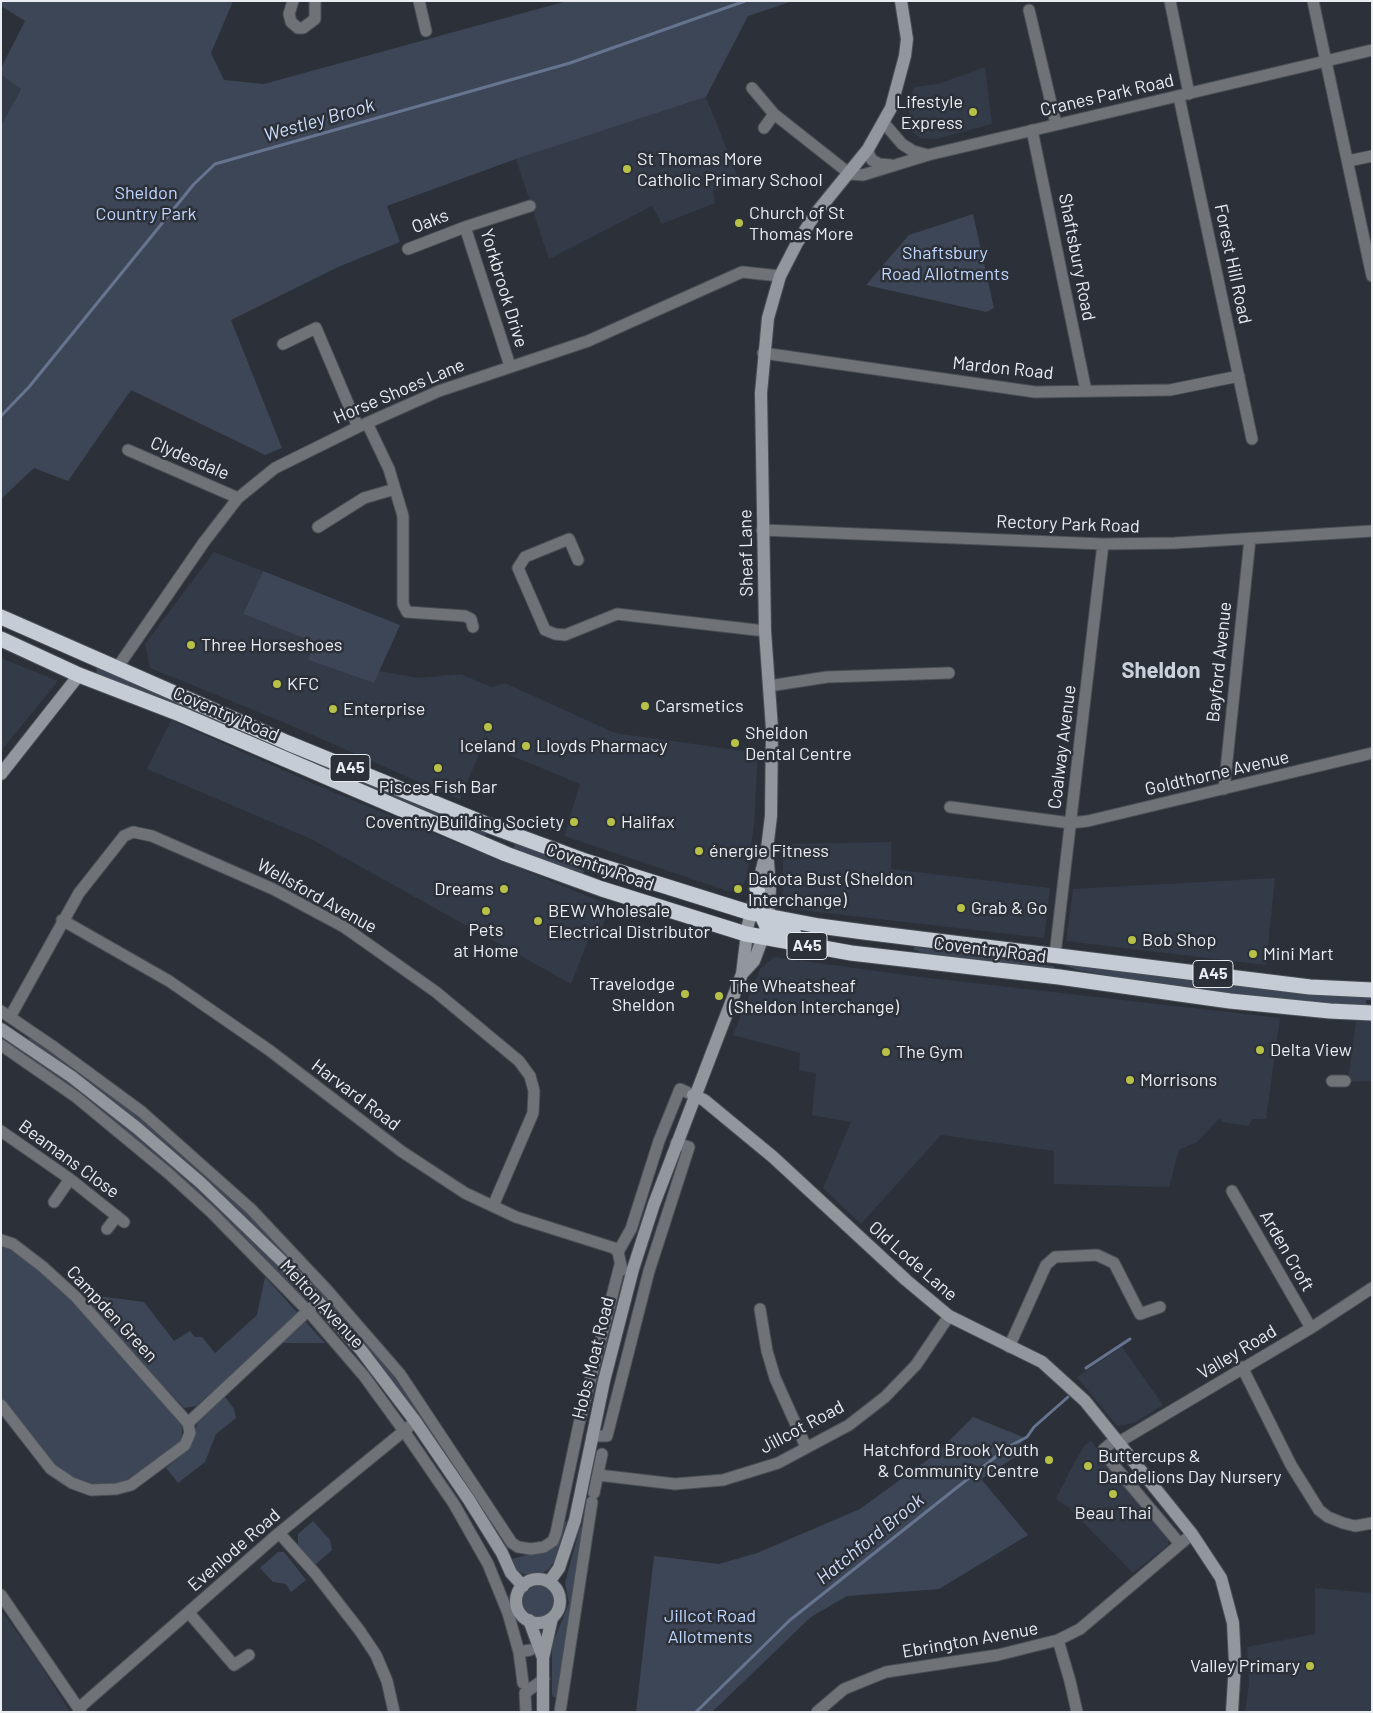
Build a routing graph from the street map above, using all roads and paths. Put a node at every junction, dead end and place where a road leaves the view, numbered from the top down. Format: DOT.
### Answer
graph roads {
  1 [pos="293,1"];
  2 [pos="314,1"];
  3 [pos="419,1"];
  4 [pos="901,1"];
  5 [pos="1170,1"];
  6 [pos="1313,1"];
  7 [pos="1029,10"];
  8 [pos="426,31"];
  9 [pos="1372,50"];
  10 [pos="1326,61"];
  11 [pos="767,86"];
  12 [pos="1184,95"];
  13 [pos="774,114"];
  14 [pos="884,123"];
  15 [pos="1056,124"];
  16 [pos="764,128"];
  17 [pos="1032,130"];
  18 [pos="867,151"];
  19 [pos="928,155"];
  20 [pos="1372,156"];
  21 [pos="1348,161"];
  22 [pos="898,165"];
  23 [pos="850,174"];
  24 [pos="530,206"];
  25 [pos="466,227"];
  26 [pos="408,249"];
  27 [pos="780,276"];
  28 [pos="1372,276"];
  29 [pos="283,344"];
  30 [pos="763,353"];
  31 [pos="510,366"];
  32 [pos="1239,376"];
  33 [pos="1086,391"];
  34 [pos="362,425"];
  35 [pos="1252,439"];
  36 [pos="128,450"];
  37 [pos="395,488"];
  38 [pos="238,498"];
  39 [pos="318,527"];
  40 [pos="762,530"];
  41 [pos="1372,531"];
  42 [pos="1250,540"];
  43 [pos="1103,544"];
  44 [pos="578,560"];
  45 [pos="1,617"];
  46 [pos="473,627"];
  47 [pos="1,628"];
  48 [pos="765,631"];
  49 [pos="1,639"];
  50 [pos="117,668"];
  51 [pos="949,674"];
  52 [pos="80,675"];
  53 [pos="770,686"];
  54 [pos="1372,753"];
  55 [pos="1,774"];
  56 [pos="1224,789"];
  57 [pos="950,807"];
  58 [pos="1070,823"];
  59 [pos="763,888"];
  60 [pos="62,920"];
  61 [pos="757,927"];
  62 [pos="1058,966"];
  63 [pos="742,974"];
  64 [pos="1372,990"];
  65 [pos="1372,1013"];
  66 [pos="6,1014"];
  67 [pos="1,1029"];
  68 [pos="28,1030"];
  69 [pos="20,1041"];
  70 [pos="1,1045"];
  71 [pos="1332,1080"];
  72 [pos="1345,1081"];
  73 [pos="693,1096"];
  74 [pos="1,1131"];
  75 [pos="676,1143"];
  76 [pos="70,1179"];
  77 [pos="1232,1191"];
  78 [pos="54,1202"];
  79 [pos="493,1206"];
  80 [pos="107,1229"];
  81 [pos="631,1229"];
  82 [pos="645,1231"];
  83 [pos="1,1240"];
  84 [pos="618,1252"];
  85 [pos="620,1265"];
  86 [pos="632,1274"];
  87 [pos="1372,1288"];
  88 [pos="319,1302"];
  89 [pos="1160,1307"];
  90 [pos="760,1308"];
  91 [pos="308,1311"];
  92 [pos="949,1316"];
  93 [pos="1312,1328"];
  94 [pos="1009,1347"];
  95 [pos="1242,1367"];
  96 [pos="1,1405"];
  97 [pos="415,1421"];
  98 [pos="188,1423"];
  99 [pos="404,1430"];
  100 [pos="592,1436"];
  101 [pos="1118,1441"];
  102 [pos="806,1447"];
  103 [pos="602,1454"];
  104 [pos="598,1475"];
  105 [pos="1372,1523"];
  106 [pos="280,1533"];
  107 [pos="1192,1534"];
  108 [pos="1180,1544"];
  109 [pos="518,1547"];
  110 [pos="502,1553"];
  111 [pos="550,1582"];
  112 [pos="523,1586"];
  113 [pos="1,1595"];
  114 [pos="189,1612"];
  115 [pos="552,1618"];
  116 [pos="529,1620"];
  117 [pos="1058,1640"];
  118 [pos="249,1655"];
  119 [pos="543,1658"];
  120 [pos="544,1679"];
  121 [pos="524,1688"];
  122 [pos="80,1710"];
  123 [pos="394,1712"];
  124 [pos="526,1712"];
  125 [pos="543,1712"];
  126 [pos="560,1712"];
  127 [pos="817,1712"];
  128 [pos="1076,1712"];
  129 [pos="1232,1712"];
  1 -- 2 [label="street"];
  3 -- 8 [label="street"];
  4 -- 14 [label="street, Sheaf Lane"];
  5 -- 12 [label="street, Forest Hill Road"];
  6 -- 10 [label="street"];
  7 -- 15 [label="street"];
  9 -- 10 [label="street, Cranes Park Road"];
  10 -- 12 [label="street, Cranes Park Road"];
  10 -- 21 [label="street"];
  11 -- 13 [label="street"];
  12 -- 15 [label="street, Cranes Park Road"];
  12 -- 32 [label="street, Forest Hill Road"];
  13 -- 16 [label="street"];
  13 -- 23 [label="street"];
  14 -- 18 [label="street, Sheaf Lane"];
  14 -- 19 [label="street"];
  15 -- 17 [label="street, Cranes Park Road"];
  17 -- 19 [label="street, Cranes Park Road"];
  17 -- 33 [label="street, Shaftsbury Road"];
  18 -- 22 [label="street"];
  18 -- 23 [label="street, Sheaf Lane"];
  19 -- 22 [label="street, Cranes Park Road"];
  20 -- 21 [label="street"];
  21 -- 28 [label="street"];
  22 -- 23 [label="street, Cranes Park Road"];
  23 -- 27 [label="street, Sheaf Lane"];
  24 -- 25 [label="street, Yorkbrook Drive"];
  25 -- 26 [label="street, Oaks"];
  25 -- 31 [label="street, Yorkbrook Drive"];
  27 -- 30 [label="street, Sheaf Lane"];
  27 -- 31 [label="street, Horse Shoes Lane"];
  29 -- 34 [label="street"];
  30 -- 33 [label="street, Mardon Road"];
  30 -- 40 [label="street, Sheaf Lane"];
  31 -- 34 [label="street, Horse Shoes Lane"];
  32 -- 33 [label="street, Mardon Road"];
  32 -- 35 [label="street, Forest Hill Road"];
  34 -- 37 [label="street"];
  34 -- 38 [label="street, Horse Shoes Lane"];
  36 -- 38 [label="street, Clydesdale"];
  37 -- 39 [label="street"];
  37 -- 46 [label="street"];
  38 -- 50 [label="street, Horse Shoes Lane"];
  40 -- 43 [label="street, Rectory Park Road"];
  40 -- 48 [label="street, Sheaf Lane"];
  41 -- 42 [label="street, Rectory Park Road"];
  42 -- 43 [label="street, Rectory Park Road"];
  42 -- 56 [label="street, Bayford Avenue"];
  43 -- 58 [label="street, Coalway Avenue"];
  44 -- 48 [label="street"];
  45 -- 50 [label="highway, Coventry Road / A45"];
  47 -- 52 [label="highway"];
  48 -- 53 [label="street, Sheaf Lane"];
  49 -- 52 [label="highway, Coventry Road / A45"];
  50 -- 61 [label="highway, Coventry Road / A45"];
  51 -- 53 [label="street"];
  52 -- 55 [label="street"];
  52 -- 61 [label="highway, Coventry Road / A45"];
  53 -- 59 [label="street, Sheaf Lane"];
  54 -- 56 [label="street, Goldthorne Avenue"];
  56 -- 58 [label="street, Goldthorne Avenue"];
  57 -- 58 [label="street, Goldthorne Avenue"];
  58 -- 62 [label="street, Coalway Avenue"];
  59 -- 61 [label="highway"];
  60 -- 66 [label="street, Wellsford Avenue"];
  60 -- 79 [label="street, Harvard Road"];
  60 -- 79 [label="street, Wellsford Avenue"];
  61 -- 62 [label="highway, Coventry Road / A45"];
  61 -- 62 [label="highway, Coventry Road / A45"];
  61 -- 63 [label="street, Hobs Moat Road"];
  61 -- 63 [label="street, Hobs Moat Road"];
  62 -- 64 [label="highway, Coventry Road / A45"];
  62 -- 65 [label="highway, A45"];
  63 -- 73 [label="street, Hobs Moat Road"];
  66 -- 68 [label="street, Melton Avenue"];
  67 -- 69 [label="street, Melton Avenue"];
  68 -- 69 [label="street"];
  68 -- 109 [label="street, Melton Avenue"];
  69 -- 88 [label="street, Melton Avenue"];
  70 -- 91 [label="street, Melton Avenue"];
  71 -- 72 [label="street"];
  73 -- 75 [label="street, Hobs Moat Road"];
  73 -- 81 [label="street"];
  73 -- 92 [label="street, Old Lode Lane"];
  74 -- 76 [label="street, Beamans Close"];
  75 -- 82 [label="street, Hobs Moat Road"];
  75 -- 100 [label="street, Hobs Moat Road"];
  76 -- 78 [label="street"];
  76 -- 80 [label="street, Beamans Close"];
  77 -- 93 [label="street, Arden Croft"];
  79 -- 84 [label="street, Harvard Road"];
  81 -- 82 [label="street"];
  81 -- 84 [label="street"];
  82 -- 86 [label="street, Hobs Moat Road"];
  83 -- 98 [label="street, Campden Green"];
  84 -- 85 [label="street"];
  85 -- 86 [label="street"];
  85 -- 109 [label="street, Hobs Moat Road"];
  86 -- 100 [label="street, Hobs Moat Road"];
  87 -- 93 [label="street, Valley Road"];
  88 -- 91 [label="street"];
  88 -- 97 [label="street, Melton Avenue"];
  89 -- 94 [label="street"];
  90 -- 102 [label="street"];
  91 -- 98 [label="street"];
  91 -- 99 [label="street, Melton Avenue"];
  92 -- 94 [label="street, Old Lode Lane"];
  92 -- 102 [label="street, Jillcot Road"];
  93 -- 95 [label="street, Valley Road"];
  94 -- 101 [label="street, Old Lode Lane"];
  95 -- 101 [label="street, Valley Road"];
  95 -- 105 [label="street"];
  96 -- 98 [label="street"];
  97 -- 99 [label="street, Evenlode Road"];
  97 -- 110 [label="street, Melton Avenue"];
  99 -- 106 [label="street, Evenlode Road"];
  99 -- 121 [label="street, Melton Avenue"];
  100 -- 111 [label="street, Hobs Moat Road"];
  101 -- 107 [label="street, Old Lode Lane"];
  101 -- 108 [label="street"];
  102 -- 104 [label="street, Jillcot Road"];
  103 -- 104 [label="street"];
  104 -- 126 [label="street"];
  106 -- 114 [label="street, Evenlode Road"];
  106 -- 123 [label="street"];
  107 -- 108 [label="street, Ebrington Avenue"];
  107 -- 129 [label="street, Old Lode Lane"];
  108 -- 117 [label="street, Ebrington Avenue"];
  109 -- 110 [label="street"];
  110 -- 112 [label="street, Melton Avenue"];
  111 -- 112 [label="street"];
  111 -- 115 [label="street"];
  112 -- 116 [label="street"];
  113 -- 122 [label="street"];
  114 -- 118 [label="street"];
  114 -- 122 [label="street, Evenlode Road"];
  115 -- 116 [label="street"];
  115 -- 119 [label="street"];
  116 -- 119 [label="street"];
  117 -- 127 [label="street, Ebrington Avenue"];
  117 -- 128 [label="street"];
  119 -- 120 [label="street"];
  120 -- 121 [label="street"];
  120 -- 125 [label="street"];
  121 -- 124 [label="street, Melton Avenue"];
}
